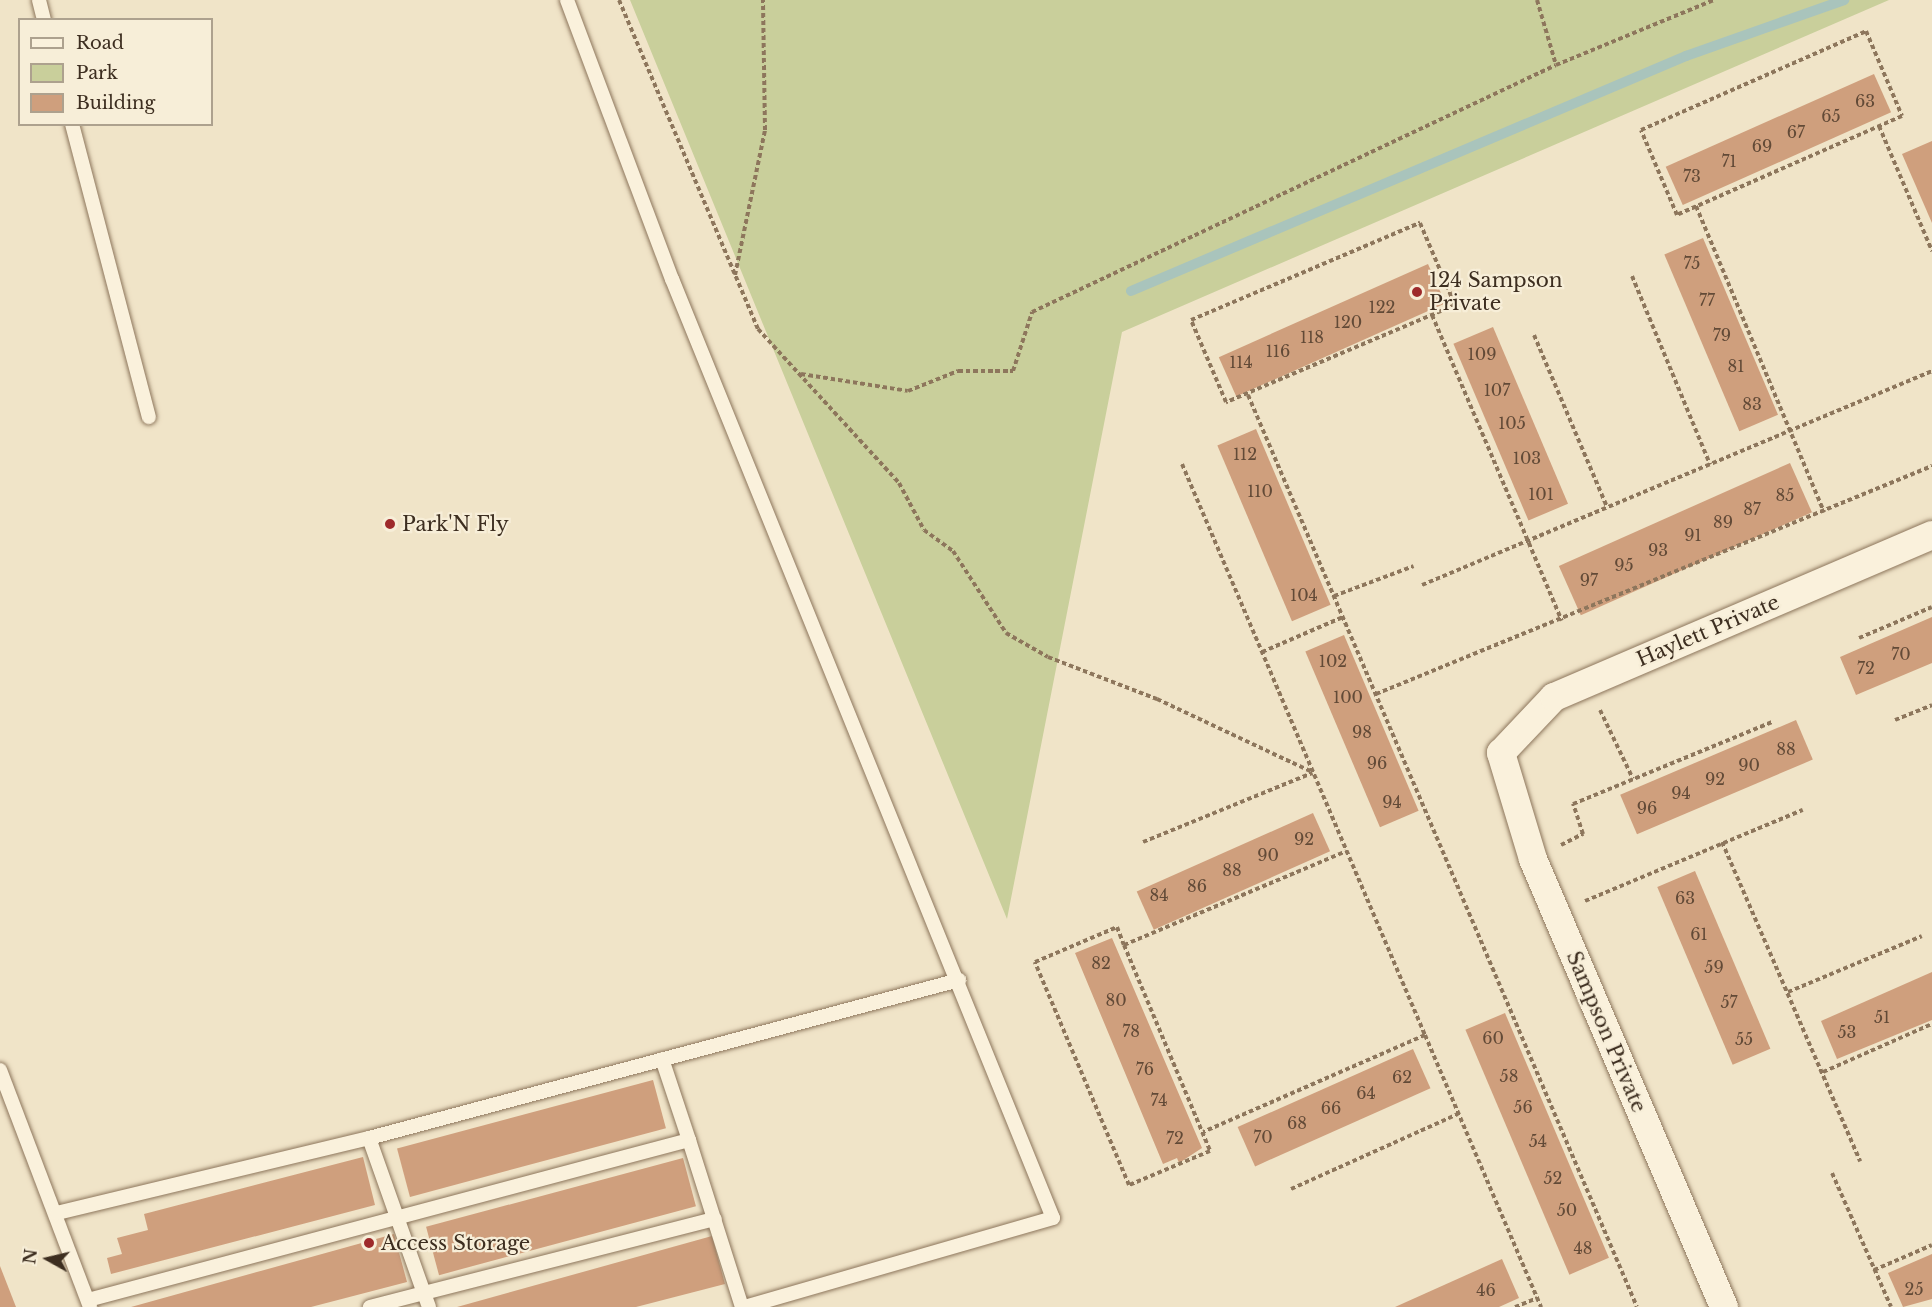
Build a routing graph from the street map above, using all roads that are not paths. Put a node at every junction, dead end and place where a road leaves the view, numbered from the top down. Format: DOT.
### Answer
graph roads {
  1 [pos="39,0"];
  2 [pos="567,0"];
  3 [pos="44,18"];
  4 [pos="73,126"];
  5 [pos="149,417"];
  6 [pos="1932,535"];
  7 [pos="1501,753"];
  8 [pos="959,980"];
  9 [pos="662,1059"];
  10 [pos="0,1070"];
  11 [pos="369,1138"];
  12 [pos="689,1140"];
  13 [pos="57,1213"];
  14 [pos="396,1215"];
  15 [pos="714,1219"];
  16 [pos="424,1293"];
  17 [pos="89,1304"];
  18 [pos="370,1307"];
  19 [pos="429,1307"];
  20 [pos="743,1307"];
  21 [pos="1724,1307"];
  1 -- 3 [label="lane"];
  2 -- 8 [label="lane"];
  4 -- 5 [label="lane"];
  6 -- 7 [label="street, Haylett Private"];
  7 -- 21 [label="street, Sampson Private"];
  8 -- 9 [label="lane"];
  8 -- 20 [label="lane"];
  9 -- 11 [label="lane"];
  9 -- 12 [label="lane"];
  10 -- 13 [label="lane"];
  11 -- 13 [label="lane"];
  11 -- 14 [label="lane"];
  12 -- 14 [label="lane"];
  12 -- 15 [label="lane"];
  13 -- 17 [label="lane"];
  14 -- 16 [label="lane"];
  14 -- 17 [label="lane"];
  15 -- 16 [label="lane"];
  15 -- 20 [label="lane"];
  16 -- 18 [label="lane"];
  16 -- 19 [label="lane"];
}
